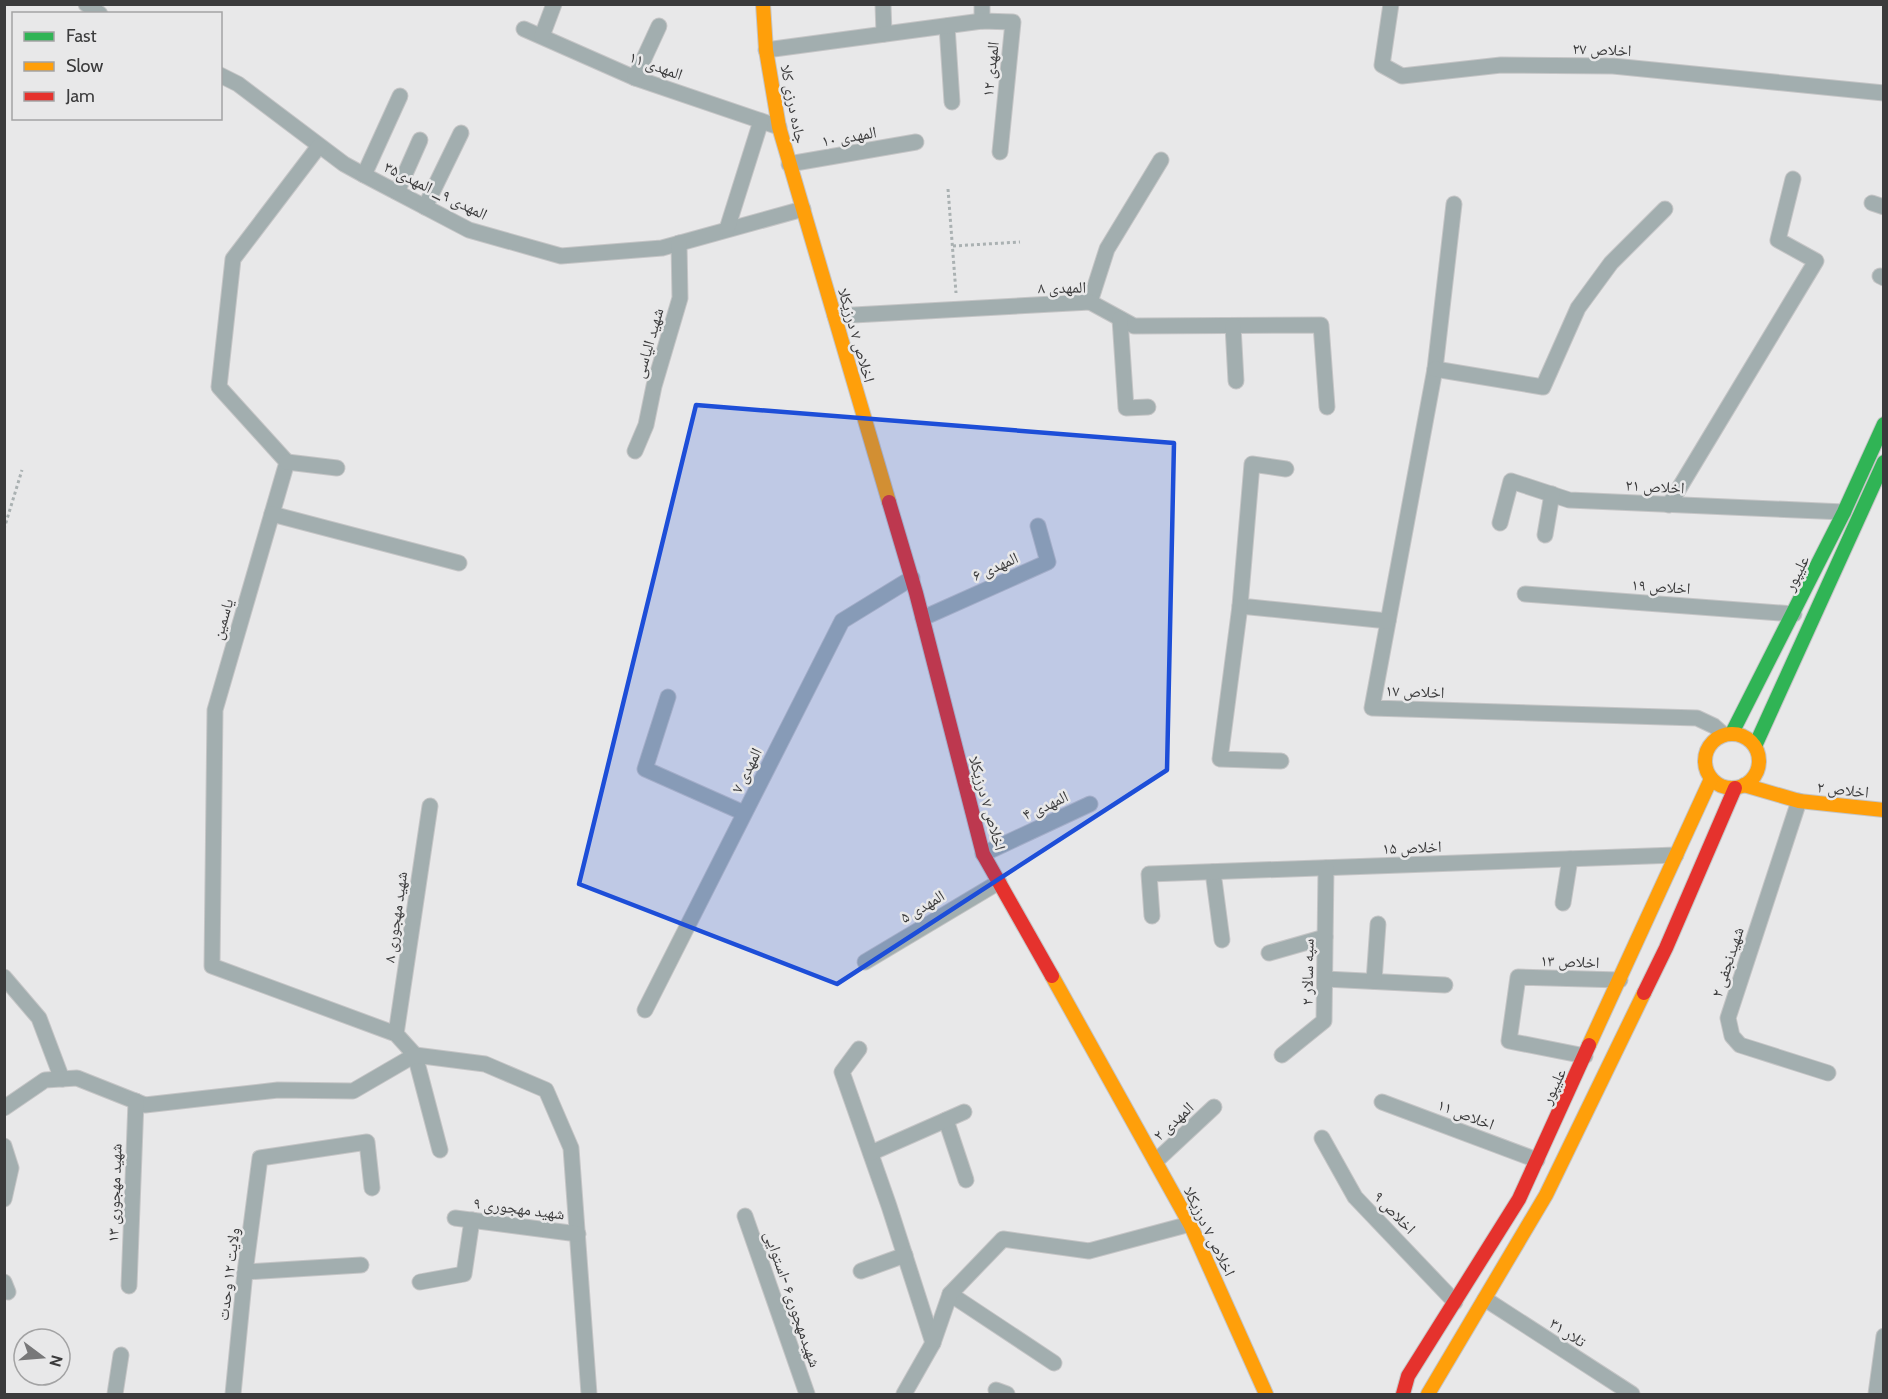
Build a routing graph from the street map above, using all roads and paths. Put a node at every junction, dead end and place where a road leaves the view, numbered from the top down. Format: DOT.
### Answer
graph roads {
  1 [pos="554,4"];
  2 [pos="763,4"];
  3 [pos="883,4"];
  4 [pos="982,4"];
  5 [pos="1391,4"];
  6 [pos="982,21"];
  7 [pos="659,26"];
  8 [pos="947,26"];
  9 [pos="524,29"];
  10 [pos="884,34"];
  11 [pos="542,36"];
  12 [pos="766,50"];
  13 [pos="222,76"];
  14 [pos="635,78"];
  15 [pos="1884,93"];
  16 [pos="400,96"];
  17 [pos="952,102"];
  18 [pos="761,121"];
  19 [pos="779,127"];
  20 [pos="461,133"];
  21 [pos="420,140"];
  22 [pos="916,142"];
  23 [pos="319,146"];
  24 [pos="1000,152"];
  25 [pos="1161,160"];
  26 [pos="789,164"];
  27 [pos="364,175"];
  28 [pos="1793,179"];
  29 [pos="948,189"];
  30 [pos="397,192"];
  31 [pos="1454,204"];
  32 [pos="425,207"];
  33 [pos="803,208"];
  34 [pos="1665,209"];
  35 [pos="728,229"];
  36 [pos="1020,242"];
  37 [pos="679,243"];
  38 [pos="953,246"];
  39 [pos="1090,302"];
  40 [pos="958,309"];
  41 [pos="835,316"];
  42 [pos="1120,319"];
  43 [pos="1233,326"];
  44 [pos="1435,369"];
  45 [pos="1236,381"];
  46 [pos="1148,407"];
  47 [pos="1327,407"];
  48 [pos="1884,424"];
  49 [pos="635,451"];
  50 [pos="287,462"];
  51 [pos="1884,462"];
  52 [pos="337,468"];
  53 [pos="1286,469"];
  54 [pos="22,470"];
  55 [pos="1552,494"];
  56 [pos="1669,504"];
  57 [pos="1844,512"];
  58 [pos="272,514"];
  59 [pos="1500,523"];
  60 [pos="1038,526"];
  61 [pos="4,529"];
  62 [pos="1545,535"];
  63 [pos="459,563"];
  64 [pos="912,578"];
  65 [pos="1525,594"];
  66 [pos="1240,606"];
  67 [pos="1794,614"];
  68 [pos="923,618"];
  69 [pos="1388,621"];
  70 [pos="668,697"];
  71 [pos="1728,734"];
  72 [pos="1755,746"];
  73 [pos="1281,761"];
  74 [pos="1757,772"];
  75 [pos="1711,779"];
  76 [pos="1740,786"];
  77 [pos="1799,801"];
  78 [pos="1090,804"];
  79 [pos="430,806"];
  80 [pos="1884,810"];
  81 [pos="744,813"];
  82 [pos="983,854"];
  83 [pos="1676,855"];
  84 [pos="1570,859"];
  85 [pos="1326,868"];
  86 [pos="1213,872"];
  87 [pos="999,882"];
  88 [pos="1563,903"];
  89 [pos="1152,916"];
  90 [pos="1378,924"];
  91 [pos="1325,937"];
  92 [pos="1222,940"];
  93 [pos="1269,953"];
  94 [pos="864,962"];
  95 [pos="4,977"];
  96 [pos="1325,979"];
  97 [pos="1620,980"];
  98 [pos="1374,981"];
  99 [pos="1445,985"];
  100 [pos="645,1010"];
  101 [pos="396,1034"];
  102 [pos="859,1049"];
  103 [pos="415,1055"];
  104 [pos="1282,1055"];
  105 [pos="1585,1056"];
  106 [pos="1828,1073"];
  107 [pos="62,1079"];
  108 [pos="136,1101"];
  109 [pos="1382,1102"];
  110 [pos="1214,1107"];
  111 [pos="4,1108"];
  112 [pos="964,1112"];
  113 [pos="946,1120"];
  114 [pos="1322,1138"];
  115 [pos="4,1146"];
  116 [pos="440,1150"];
  117 [pos="871,1153"];
  118 [pos="1537,1160"];
  119 [pos="1156,1161"];
  120 [pos="966,1180"];
  121 [pos="372,1188"];
  122 [pos="4,1199"];
  123 [pos="745,1216"];
  124 [pos="455,1218"];
  125 [pos="472,1220"];
  126 [pos="1190,1224"];
  127 [pos="579,1234"];
  128 [pos="905,1255"];
  129 [pos="361,1265"];
  130 [pos="861,1271"];
  131 [pos="245,1272"];
  132 [pos="420,1282"];
  133 [pos="129,1286"];
  134 [pos="950,1294"];
  135 [pos="1485,1299"];
  136 [pos="1455,1302"];
  137 [pos="1884,1336"];
  138 [pos="933,1343"];
  139 [pos="121,1355"];
  140 [pos="1054,1363"];
  141 [pos="115,1395"];
  142 [pos="233,1395"];
  143 [pos="589,1395"];
  144 [pos="807,1395"];
  145 [pos="904,1395"];
  146 [pos="1266,1395"];
  147 [pos="1403,1395"];
  148 [pos="1428,1395"];
  149 [pos="1632,1395"];
  150 [pos="1876,1395"];
  1 -- 11 [label="street"];
  2 -- 12 [label="main road, جاده درزی کلا"];
  3 -- 10 [label="street"];
  4 -- 6 [label="street"];
  5 -- 15 [label="street, اخلاص ۲۷"];
  6 -- 8 [label="street, المهدی ۱۲"];
  6 -- 24 [label="street, المهدی ۱۲"];
  7 -- 14 [label="street"];
  8 -- 10 [label="street, المهدی ۱۲"];
  8 -- 17 [label="street"];
  9 -- 11 [label="street, المهدی ۱۱"];
  10 -- 12 [label="street, المهدی ۱۲"];
  11 -- 14 [label="street, المهدی ۱۱"];
  12 -- 19 [label="main road, جاده درزی کلا"];
  13 -- 23 [label="street, المهدی ۹_ المهدی۳۵"];
  14 -- 18 [label="street, المهدی ۱۱"];
  16 -- 27 [label="street"];
  18 -- 19 [label="street, المهدی ۱۱"];
  18 -- 35 [label="street"];
  19 -- 26 [label="main road, جاده درزی کلا"];
  20 -- 32 [label="street"];
  21 -- 30 [label="street"];
  22 -- 26 [label="street, المهدی ۱۰"];
  23 -- 27 [label="street, المهدی ۹_ المهدی۳۵"];
  23 -- 50 [label="street"];
  25 -- 39 [label="street"];
  26 -- 33 [label="main road, جاده درزی کلا"];
  27 -- 30 [label="street, المهدی ۹_ المهدی۳۵"];
  28 -- 56 [label="street"];
  29 -- 38 [label="path"];
  30 -- 32 [label="street, المهدی ۹_ المهدی۳۵"];
  31 -- 44 [label="street, اخلاص ۱۷"];
  32 -- 37 [label="street, المهدی ۹_ المهدی۳۵"];
  33 -- 35 [label="street, المهدی ۹_ المهدی۳۵"];
  33 -- 41 [label="main road, اخلاص ۷ درزیکلا"];
  34 -- 44 [label="street"];
  35 -- 37 [label="street, المهدی ۹_ المهدی۳۵"];
  36 -- 38 [label="path"];
  37 -- 49 [label="street, شهید الیاسی"];
  38 -- 40 [label="path"];
  39 -- 40 [label="street, المهدی ۸"];
  39 -- 42 [label="street, المهدی ۸"];
  40 -- 41 [label="street, المهدی ۸"];
  41 -- 64 [label="main road, اخلاص ۷ درزیکلا"];
  42 -- 43 [label="street, المهدی ۸"];
  42 -- 46 [label="street"];
  43 -- 45 [label="street"];
  43 -- 47 [label="street, المهدی ۸"];
  44 -- 69 [label="street, اخلاص ۱۷"];
  48 -- 57 [label="main road, علیپور"];
  50 -- 52 [label="street"];
  50 -- 58 [label="street, یاسمین"];
  51 -- 72 [label="main road, علیپور"];
  53 -- 66 [label="street"];
  54 -- 61 [label="path"];
  55 -- 56 [label="street, اخلاص ۲۱"];
  55 -- 59 [label="street, اخلاص ۲۱"];
  55 -- 62 [label="street"];
  56 -- 57 [label="street, اخلاص ۲۱"];
  57 -- 67 [label="main road, علیپور"];
  58 -- 63 [label="street"];
  58 -- 101 [label="street, یاسمین"];
  60 -- 68 [label="street, المهدی ۶"];
  64 -- 68 [label="main road, اخلاص ۷ درزیکلا"];
  64 -- 81 [label="street, المهدی ۷"];
  65 -- 67 [label="street, اخلاص ۱۹"];
  66 -- 69 [label="street"];
  66 -- 73 [label="street"];
  67 -- 71 [label="main road, علیپور"];
  68 -- 82 [label="main road, اخلاص ۷ درزیکلا"];
  69 -- 71 [label="street, اخلاص ۱۷"];
  70 -- 81 [label="street"];
  71 -- 72 [label="main road"];
  71 -- 75 [label="main road"];
  72 -- 74 [label="main road"];
  74 -- 76 [label="main road"];
  74 -- 77 [label="main road"];
  75 -- 76 [label="main road"];
  75 -- 83 [label="main road, علیپور"];
  76 -- 77 [label="main road, اخلاص ۲"];
  76 -- 135 [label="main road"];
  77 -- 80 [label="main road, اخلاص ۲"];
  77 -- 106 [label="street, شهیدنجفی ۲"];
  78 -- 82 [label="street, المهدی ۴"];
  79 -- 101 [label="street, شهید مهجوری ۸"];
  81 -- 100 [label="street, المهدی ۷"];
  82 -- 87 [label="main road, اخلاص ۷ درزیکلا"];
  83 -- 84 [label="street, اخلاص ۱۵"];
  83 -- 97 [label="main road, علیپور"];
  84 -- 85 [label="street, اخلاص ۱۵"];
  84 -- 88 [label="street"];
  85 -- 86 [label="street, اخلاص ۱۵"];
  85 -- 91 [label="street, سپه سالار ۲"];
  86 -- 89 [label="street, اخلاص ۱۵"];
  86 -- 92 [label="street"];
  87 -- 94 [label="street, المهدی ۵"];
  87 -- 119 [label="main road, اخلاص ۷ درزیکلا"];
  90 -- 98 [label="street"];
  91 -- 93 [label="street"];
  91 -- 96 [label="street, سپه سالار ۲"];
  95 -- 107 [label="street"];
  96 -- 98 [label="street"];
  96 -- 104 [label="street, سپه سالار ۲"];
  97 -- 105 [label="main road, علیپور"];
  97 -- 105 [label="street, اخلاص ۱۳"];
  98 -- 99 [label="street"];
  101 -- 103 [label="street"];
  102 -- 117 [label="street"];
  103 -- 108 [label="street"];
  103 -- 116 [label="street"];
  103 -- 127 [label="street"];
  105 -- 118 [label="main road, علیپور"];
  107 -- 108 [label="street"];
  107 -- 111 [label="street"];
  108 -- 133 [label="street, شهید مهجوری ۱۳"];
  109 -- 118 [label="street, اخلاص ۱۱"];
  110 -- 119 [label="street, المهدی ۲"];
  112 -- 113 [label="street"];
  113 -- 117 [label="street"];
  113 -- 120 [label="street"];
  114 -- 136 [label="street, اخلاص ۹"];
  115 -- 122 [label="street"];
  117 -- 128 [label="street"];
  118 -- 136 [label="main road, علیپور"];
  119 -- 126 [label="main road, اخلاص ۷ درزیکلا"];
  121 -- 131 [label="street, ولایت ۱۲ وحدت"];
  123 -- 144 [label="street, شهیدمهجوری۶ -استوایی"];
  124 -- 125 [label="street, شهید مهجوری ۹"];
  125 -- 127 [label="street, شهید مهجوری ۹"];
  125 -- 132 [label="street"];
  126 -- 134 [label="street"];
  126 -- 146 [label="main road, اخلاص ۷ درزیکلا"];
  127 -- 143 [label="street"];
  128 -- 130 [label="street"];
  128 -- 138 [label="street"];
  129 -- 131 [label="street"];
  131 -- 142 [label="street, ولایت ۱۲ وحدت"];
  134 -- 138 [label="street"];
  134 -- 140 [label="street"];
  135 -- 148 [label="main road"];
  135 -- 149 [label="street, تلار ۳۱"];
  136 -- 147 [label="main road, علیپور"];
  137 -- 150 [label="street"];
  138 -- 145 [label="street"];
  139 -- 141 [label="street"];
}
